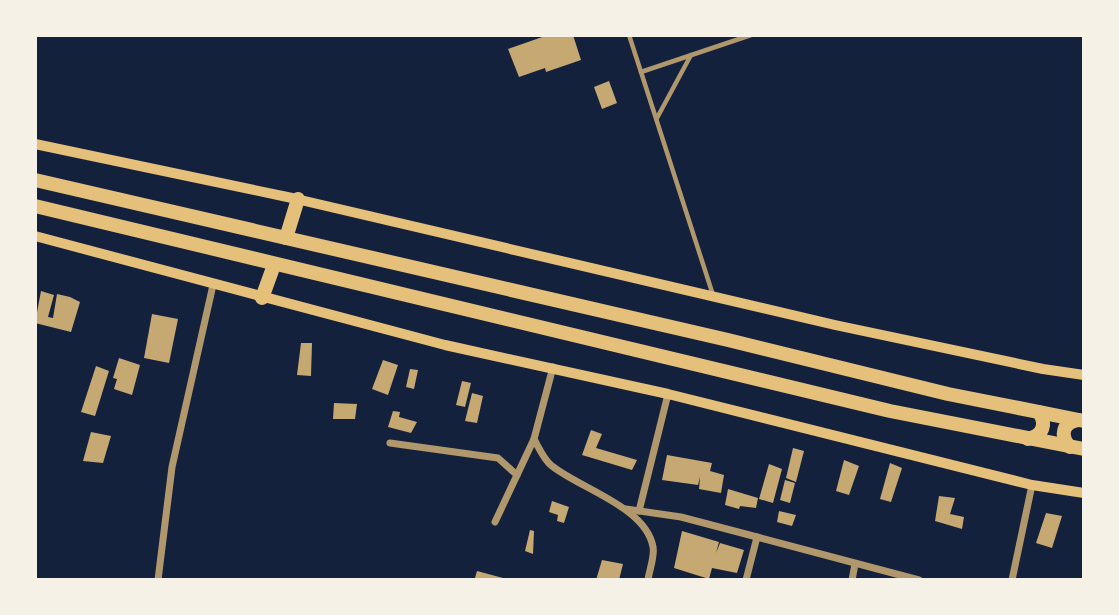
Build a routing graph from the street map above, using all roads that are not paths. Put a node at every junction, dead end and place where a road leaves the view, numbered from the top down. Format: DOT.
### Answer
graph roads {
  1 [pos="629,35"];
  2 [pos="751,35"];
  3 [pos="692,53"];
  4 [pos="642,72"];
  5 [pos="657,119"];
  6 [pos="35,144"];
  7 [pos="35,180"];
  8 [pos="298,200"];
  9 [pos="35,206"];
  10 [pos="35,236"];
  11 [pos="286,238"];
  12 [pos="274,265"];
  13 [pos="213,285"];
  14 [pos="262,298"];
  15 [pos="715,298"];
  16 [pos="553,367"];
  17 [pos="1084,375"];
  18 [pos="668,394"];
  19 [pos="1039,412"];
  20 [pos="1081,421"];
  21 [pos="534,439"];
  22 [pos="1028,439"];
  23 [pos="390,443"];
  24 [pos="1077,448"];
  25 [pos="517,475"];
  26 [pos="1032,485"];
  27 [pos="1084,493"];
  28 [pos="626,509"];
  29 [pos="639,511"];
  30 [pos="495,522"];
  31 [pos="757,537"];
  32 [pos="855,564"];
  33 [pos="158,580"];
  34 [pos="648,580"];
  35 [pos="746,580"];
  36 [pos="852,580"];
  37 [pos="919,580"];
  38 [pos="1012,580"];
  1 -- 4 [label="lane"];
  2 -- 3 [label="lane"];
  3 -- 4 [label="lane"];
  3 -- 5 [label="lane"];
  4 -- 5 [label="lane"];
  5 -- 15 [label="lane"];
  6 -- 8 [label="main road"];
  7 -- 11 [label="highway"];
  8 -- 11 [label="highway"];
  8 -- 15 [label="main road"];
  9 -- 12 [label="highway"];
  10 -- 13 [label="main road"];
  11 -- 19 [label="highway"];
  12 -- 14 [label="highway"];
  12 -- 22 [label="highway"];
  13 -- 14 [label="main road"];
  13 -- 33 [label="street"];
  14 -- 16 [label="main road"];
  15 -- 17 [label="main road"];
  16 -- 18 [label="main road"];
  16 -- 21 [label="street"];
  18 -- 26 [label="main road"];
  18 -- 29 [label="street"];
  19 -- 20 [label="highway"];
  19 -- 22 [label="highway"];
  20 -- 24 [label="highway"];
  21 -- 25 [label="street"];
  21 -- 28 [label="street"];
  22 -- 24 [label="highway"];
  23 -- 25 [label="street"];
  25 -- 30 [label="street"];
  26 -- 27 [label="main road"];
  26 -- 38 [label="street"];
  28 -- 29 [label="street"];
  28 -- 34 [label="street"];
  29 -- 31 [label="street"];
  31 -- 32 [label="street"];
  31 -- 35 [label="street"];
  32 -- 36 [label="street"];
  32 -- 37 [label="street"];
}
